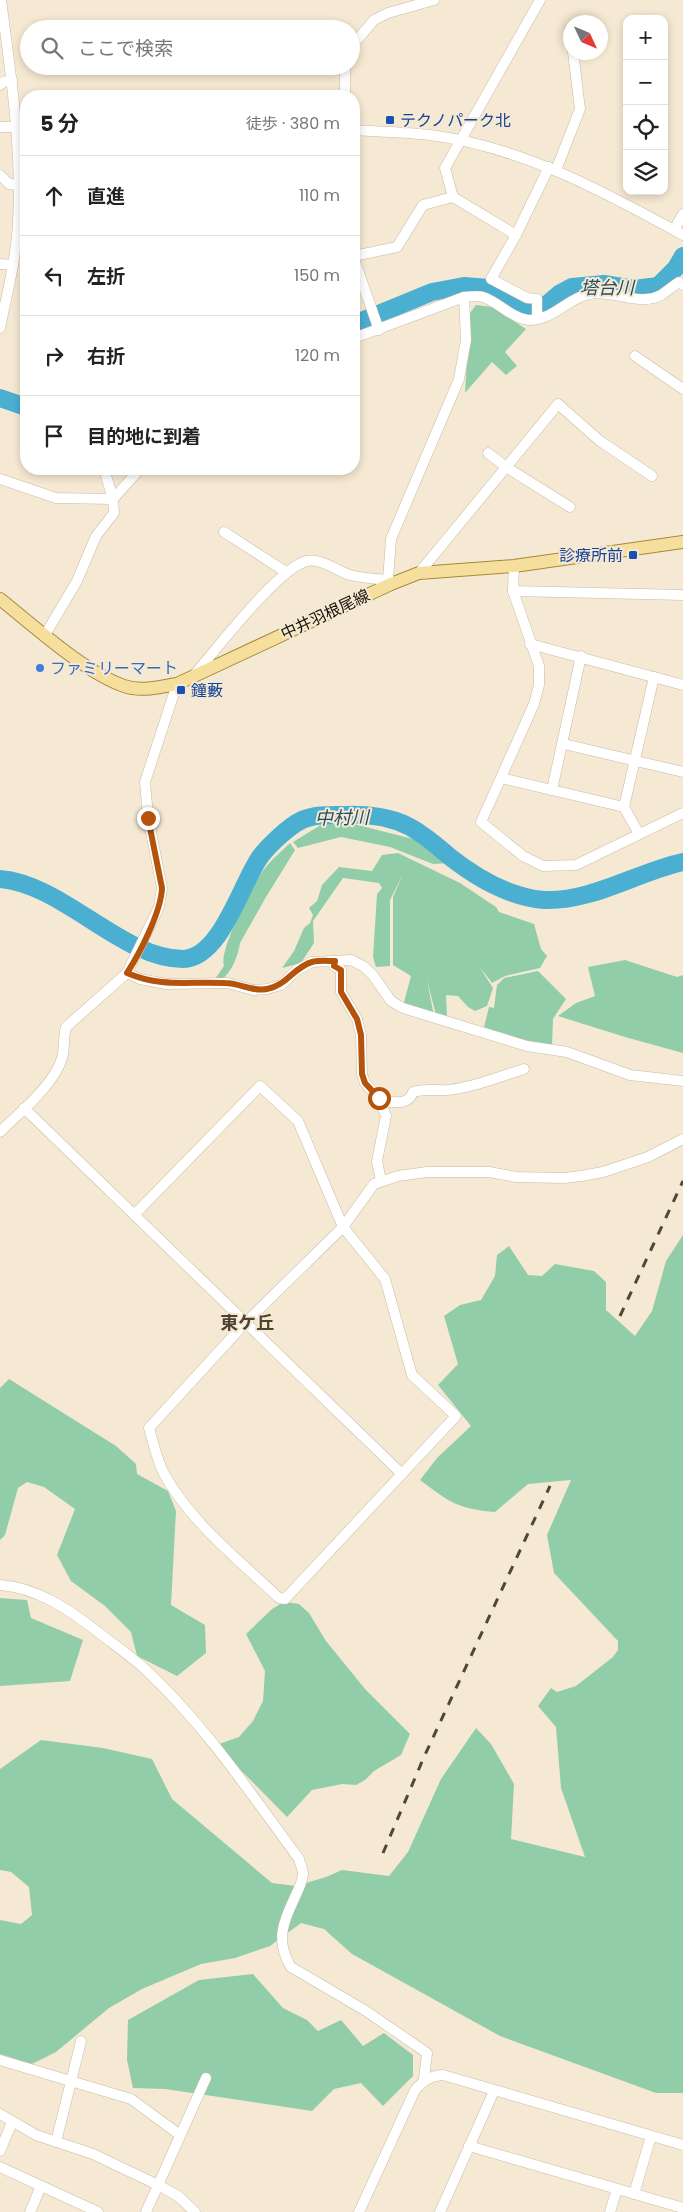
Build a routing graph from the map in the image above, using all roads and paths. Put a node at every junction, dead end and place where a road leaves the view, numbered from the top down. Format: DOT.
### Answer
graph roads {
  1 [pos="1,0"];
  2 [pos="434,0"];
  3 [pos="540,0"];
  4 [pos="360,37"];
  5 [pos="574,60"];
  6 [pos="345,75"];
  7 [pos="12,80"];
  8 [pos="0,85"];
  9 [pos="345,90"];
  10 [pos="20,118"];
  11 [pos="0,127"];
  12 [pos="20,127"];
  13 [pos="360,130"];
  14 [pos="460,141"];
  15 [pos="20,166"];
  16 [pos="553,168"];
  17 [pos="0,175"];
  18 [pos="19,185"];
  19 [pos="453,198"];
  20 [pos="683,214"];
  21 [pos="679,233"];
  22 [pos="516,235"];
  23 [pos="360,256"];
  24 [pos="0,264"];
  25 [pos="13,265"];
  26 [pos="360,275"];
  27 [pos="683,285"];
  28 [pos="464,297"];
  29 [pos="538,319"];
  30 [pos="0,328"];
  31 [pos="379,330"];
  32 [pos="360,336"];
  33 [pos="635,356"];
  34 [pos="683,389"];
  35 [pos="488,453"];
  36 [pos="506,467"];
  37 [pos="106,475"];
  38 [pos="135,475"];
  39 [pos="652,476"];
  40 [pos="0,479"];
  41 [pos="113,499"];
  42 [pos="570,507"];
  43 [pos="224,532"];
  44 [pos="683,542"];
  45 [pos="514,566"];
  46 [pos="286,572"];
  47 [pos="419,573"];
  48 [pos="389,582"];
  49 [pos="513,591"];
  50 [pos="683,595"];
  51 [pos="0,599"];
  52 [pos="45,635"];
  53 [pos="530,644"];
  54 [pos="581,656"];
  55 [pos="194,675"];
  56 [pos="654,677"];
  57 [pos="177,684"];
  58 [pos="683,685"];
  59 [pos="564,744"];
  60 [pos="635,761"];
  61 [pos="683,772"];
  62 [pos="501,778"];
  63 [pos="552,790"];
  64 [pos="624,807"];
  65 [pos="683,813"];
  66 [pos="639,834"];
  67 [pos="335,961"];
  68 [pos="129,970"];
  69 [pos="524,1069"];
  70 [pos="683,1081"];
  71 [pos="380,1101"];
  72 [pos="24,1108"];
  73 [pos="0,1132"];
  74 [pos="683,1139"];
  75 [pos="381,1181"];
  76 [pos="134,1215"];
  77 [pos="344,1227"];
  78 [pos="246,1322"];
  79 [pos="402,1474"];
  80 [pos="0,1585"];
  81 [pos="81,2041"];
  82 [pos="0,2060"];
  83 [pos="206,2078"];
  84 [pos="424,2079"];
  85 [pos="70,2081"];
  86 [pos="494,2091"];
  87 [pos="0,2114"];
  88 [pos="12,2122"];
  89 [pos="180,2135"];
  90 [pos="651,2136"];
  91 [pos="56,2142"];
  92 [pos="683,2145"];
  93 [pos="469,2146"];
  94 [pos="0,2151"];
  95 [pos="0,2167"];
  96 [pos="158,2185"];
  97 [pos="41,2186"];
  98 [pos="617,2189"];
  99 [pos="634,2194"];
  100 [pos="683,2208"];
  101 [pos="86,2210"];
  102 [pos="30,2212"];
  103 [pos="98,2212"];
  104 [pos="146,2212"];
  105 [pos="195,2212"];
  106 [pos="359,2212"];
  107 [pos="440,2212"];
  108 [pos="610,2212"];
  1 -- 7 [label="street"];
  2 -- 4 [label="street"];
  3 -- 14 [label="street"];
  5 -- 16 [label="street"];
  6 -- 9 [label="street"];
  7 -- 8 [label="street"];
  7 -- 10 [label="street"];
  11 -- 12 [label="street"];
  13 -- 14 [label="street"];
  14 -- 16 [label="street"];
  14 -- 19 [label="street"];
  15 -- 18 [label="street"];
  16 -- 21 [label="street"];
  16 -- 22 [label="street"];
  17 -- 18 [label="street"];
  18 -- 25 [label="street"];
  19 -- 22 [label="street"];
  19 -- 23 [label="street"];
  20 -- 21 [label="street"];
  22 -- 29 [label="street"];
  24 -- 25 [label="street"];
  25 -- 30 [label="street"];
  26 -- 31 [label="street"];
  27 -- 29 [label="street"];
  28 -- 29 [label="street"];
  28 -- 31 [label="street"];
  28 -- 48 [label="street"];
  31 -- 32 [label="street"];
  33 -- 34 [label="street"];
  35 -- 36 [label="street"];
  36 -- 39 [label="street"];
  36 -- 42 [label="street"];
  36 -- 47 [label="street"];
  37 -- 41 [label="street"];
  38 -- 41 [label="street"];
  40 -- 41 [label="street"];
  41 -- 52 [label="street"];
  43 -- 46 [label="street"];
  44 -- 45 [label="main road, 中井羽根尾線"];
  45 -- 47 [label="main road, 中井羽根尾線"];
  45 -- 49 [label="street"];
  46 -- 48 [label="street"];
  46 -- 55 [label="street"];
  47 -- 48 [label="main road, 中井羽根尾線"];
  48 -- 55 [label="main road, 中井羽根尾線"];
  49 -- 50 [label="street"];
  49 -- 53 [label="street"];
  51 -- 52 [label="main road, 中井羽根尾線"];
  52 -- 57 [label="main road, 中井羽根尾線"];
  53 -- 54 [label="street"];
  53 -- 62 [label="street"];
  54 -- 56 [label="street"];
  54 -- 59 [label="street"];
  55 -- 57 [label="main road, 中井羽根尾線"];
  56 -- 58 [label="street"];
  56 -- 60 [label="street"];
  57 -- 68 [label="street"];
  59 -- 60 [label="street"];
  59 -- 63 [label="street"];
  60 -- 61 [label="street"];
  60 -- 64 [label="street"];
  62 -- 63 [label="street"];
  62 -- 66 [label="street"];
  63 -- 64 [label="street"];
  64 -- 66 [label="street"];
  65 -- 66 [label="street"];
  67 -- 68 [label="street"];
  67 -- 70 [label="street"];
  67 -- 71 [label="street"];
  68 -- 72 [label="street"];
  69 -- 71 [label="street"];
  71 -- 75 [label="street"];
  72 -- 73 [label="street"];
  72 -- 76 [label="street"];
  74 -- 75 [label="street"];
  75 -- 77 [label="street"];
  76 -- 77 [label="street"];
  76 -- 78 [label="street"];
  77 -- 78 [label="street"];
  77 -- 79 [label="street"];
  78 -- 79 [label="street"];
  78 -- 79 [label="street"];
  80 -- 84 [label="street"];
  81 -- 85 [label="street"];
  82 -- 85 [label="street"];
  83 -- 89 [label="street"];
  84 -- 86 [label="street"];
  84 -- 106 [label="street"];
  85 -- 89 [label="street"];
  85 -- 91 [label="street"];
  86 -- 90 [label="street"];
  86 -- 93 [label="street"];
  87 -- 88 [label="street"];
  88 -- 91 [label="street"];
  88 -- 94 [label="street"];
  89 -- 96 [label="street"];
  90 -- 92 [label="street"];
  90 -- 99 [label="street"];
  91 -- 96 [label="street"];
  93 -- 98 [label="street"];
  93 -- 107 [label="street"];
  95 -- 97 [label="street"];
  96 -- 104 [label="street"];
  96 -- 105 [label="street"];
  97 -- 101 [label="street"];
  97 -- 102 [label="street"];
  98 -- 99 [label="street"];
  98 -- 108 [label="street"];
  99 -- 100 [label="street"];
  101 -- 103 [label="street"];
}
